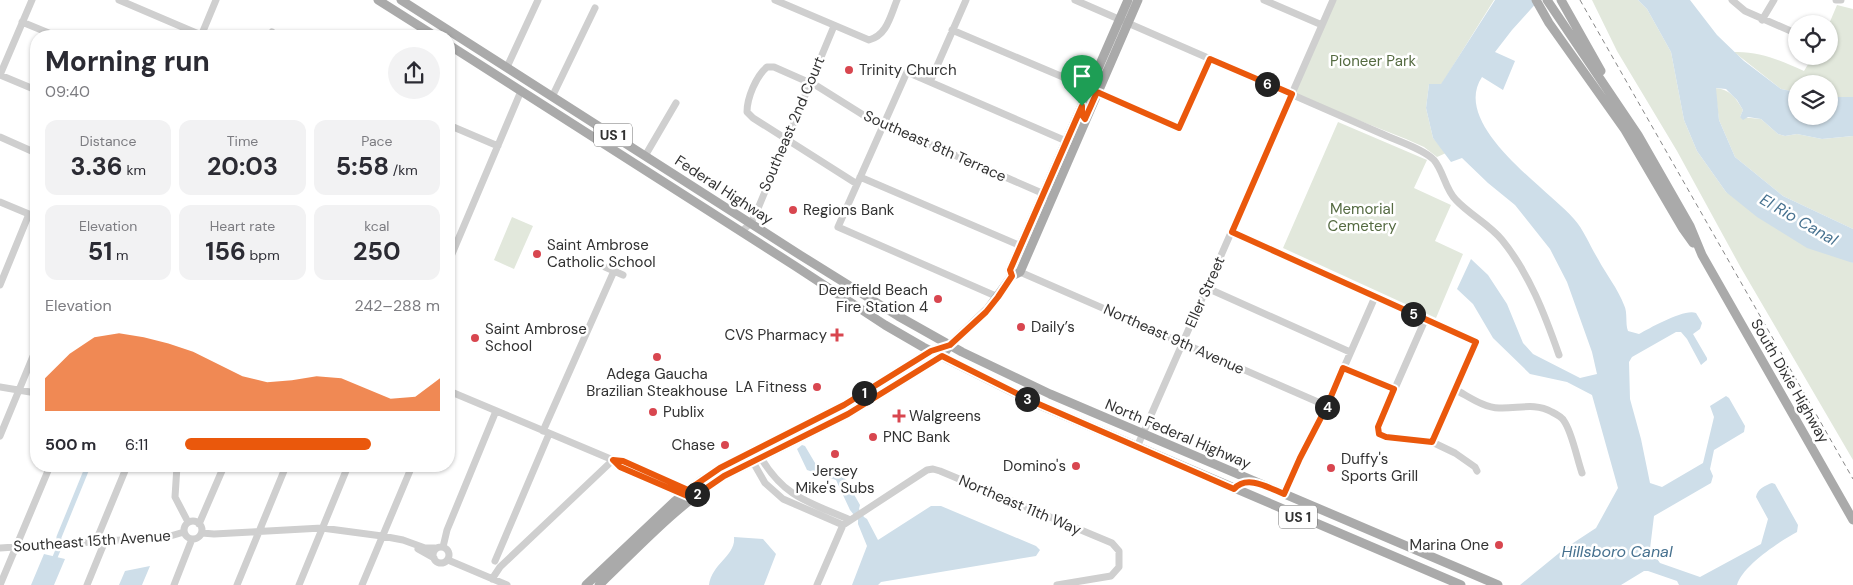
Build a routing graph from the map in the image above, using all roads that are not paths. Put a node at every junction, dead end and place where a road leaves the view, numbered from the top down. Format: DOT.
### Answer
graph roads {
  1 [pos="32,0"];
  2 [pos="119,0"];
  3 [pos="216,0"];
  4 [pos="378,0"];
  5 [pos="401,0"];
  6 [pos="538,0"];
  7 [pos="775,0"];
  8 [pos="897,0"];
  9 [pos="966,0"];
  10 [pos="1075,0"];
  11 [pos="1128,0"];
  12 [pos="1138,0"];
  13 [pos="1264,0"];
  14 [pos="1334,0"];
  15 [pos="1547,0"];
  16 [pos="1561,0"];
  17 [pos="1732,0"];
  18 [pos="1774,0"];
  19 [pos="1537,3"];
  20 [pos="413,4"];
  21 [pos="387,5"];
  22 [pos="595,8"];
  23 [pos="1762,20"];
  24 [pos="1124,21"];
  25 [pos="22,22"];
  26 [pos="415,24"];
  27 [pos="438,24"];
  28 [pos="1322,25"];
  29 [pos="834,26"];
  30 [pos="41,30"];
  31 [pos="187,30"];
  32 [pos="204,30"];
  33 [pos="425,30"];
  34 [pos="448,30"];
  35 [pos="952,30"];
  36 [pos="1788,30"];
  37 [pos="455,35"];
  38 [pos="455,49"];
  39 [pos="1210,59"];
  40 [pos="507,67"];
  41 [pos="0,75"];
  42 [pos="524,79"];
  43 [pos="503,80"];
  44 [pos="930,82"];
  45 [pos="809,83"];
  46 [pos="1593,83"];
  47 [pos="30,88"];
  48 [pos="1093,90"];
  49 [pos="1609,90"];
  50 [pos="521,91"];
  51 [pos="1292,94"];
  52 [pos="549,95"];
  53 [pos="676,103"];
  54 [pos="1082,106"];
  55 [pos="1085,119"];
  56 [pos="883,124"];
  57 [pos="455,128"];
  58 [pos="0,137"];
  59 [pos="786,139"];
  60 [pos="1066,141"];
  61 [pos="498,146"];
  62 [pos="30,150"];
  63 [pos="645,156"];
  64 [pos="625,157"];
  65 [pos="640,166"];
  66 [pos="663,167"];
  67 [pos="859,180"];
  68 [pos="1047,195"];
  69 [pos="0,202"];
  70 [pos="30,215"];
  71 [pos="30,222"];
  72 [pos="750,222"];
  73 [pos="1232,232"];
  74 [pos="745,234"];
  75 [pos="1020,246"];
  76 [pos="455,247"];
  77 [pos="1702,255"];
  78 [pos="605,267"];
  79 [pos="614,271"];
  80 [pos="1016,274"];
  81 [pos="623,275"];
  82 [pos="0,285"];
  83 [pos="1207,288"];
  84 [pos="998,297"];
  85 [pos="1375,297"];
  86 [pos="1426,320"];
  87 [pos="906,338"];
  88 [pos="1183,343"];
  89 [pos="950,345"];
  90 [pos="931,351"];
  91 [pos="1350,352"];
  92 [pos="1559,355"];
  93 [pos="942,356"];
  94 [pos="30,364"];
  95 [pos="909,364"];
  96 [pos="1343,368"];
  97 [pos="0,387"];
  98 [pos="1394,389"];
  99 [pos="1040,390"];
  100 [pos="1456,390"];
  101 [pos="19,392"];
  102 [pos="30,393"];
  103 [pos="455,394"];
  104 [pos="1327,406"];
  105 [pos="846,410"];
  106 [pos="496,411"];
  107 [pos="546,432"];
  108 [pos="1143,434"];
  109 [pos="0,436"];
  110 [pos="1432,442"];
  111 [pos="767,445"];
  112 [pos="1136,447"];
  113 [pos="613,460"];
  114 [pos="757,460"];
  115 [pos="1477,471"];
  116 [pos="47,472"];
  117 [pos="125,472"];
  118 [pos="177,472"];
  119 [pos="221,472"];
  120 [pos="284,472"];
  121 [pos="345,472"];
  122 [pos="409,472"];
  123 [pos="1582,473"];
  124 [pos="1256,482"];
  125 [pos="781,486"];
  126 [pos="1234,489"];
  127 [pos="774,492"];
  128 [pos="688,494"];
  129 [pos="1284,494"];
  130 [pos="808,506"];
  131 [pos="852,518"];
  132 [pos="1344,520"];
  133 [pos="1853,520"];
  134 [pos="188,522"];
  135 [pos="199,524"];
  136 [pos="842,525"];
  137 [pos="1321,526"];
  138 [pos="322,528"];
  139 [pos="1368,530"];
  140 [pos="259,531"];
  141 [pos="184,532"];
  142 [pos="202,533"];
  143 [pos="382,536"];
  144 [pos="1345,537"];
  145 [pos="192,539"];
  146 [pos="96,541"];
  147 [pos="105,541"];
  148 [pos="504,541"];
  149 [pos="16,547"];
  150 [pos="0,548"];
  151 [pos="439,548"];
  152 [pos="512,555"];
  153 [pos="434,558"];
  154 [pos="448,560"];
  155 [pos="495,560"];
  156 [pos="492,579"];
  157 [pos="0,585"];
  158 [pos="87,585"];
  159 [pos="174,585"];
  160 [pos="237,585"];
  161 [pos="298,585"];
  162 [pos="362,585"];
  163 [pos="507,585"];
  164 [pos="586,585"];
  165 [pos="599,585"];
  166 [pos="817,585"];
  167 [pos="1057,585"];
  168 [pos="1461,585"];
  169 [pos="1498,585"];
  1 -- 25 [label="street"];
  2 -- 31 [label="street"];
  3 -- 32 [label="street"];
  4 -- 21 [label="main road"];
  5 -- 20 [label="main road, Federal Highway / US 1"];
  6 -- 40 [label="street"];
  7 -- 29 [label="street"];
  8 -- 29 [label="street"];
  9 -- 35 [label="street"];
  10 -- 24 [label="street"];
  11 -- 24 [label="main road"];
  12 -- 24 [label="main road"];
  13 -- 28 [label="street"];
  14 -- 28 [label="street, Eller Street"];
  15 -- 49 [label="main road"];
  16 -- 49 [label="main road"];
  17 -- 23 [label="street"];
  18 -- 23 [label="street"];
  19 -- 46 [label="main road, South Dixie Highway"];
  20 -- 21 [label="main road"];
  20 -- 27 [label="main road, Federal Highway / US 1"];
  21 -- 26 [label="main road"];
  22 -- 52 [label="street"];
  23 -- 36 [label="street"];
  24 -- 39 [label="street"];
  24 -- 48 [label="main road"];
  25 -- 30 [label="street"];
  25 -- 41 [label="street"];
  26 -- 27 [label="main road"];
  26 -- 33 [label="main road"];
  27 -- 34 [label="main road, Federal Highway / US 1"];
  28 -- 51 [label="street, Eller Street"];
  29 -- 45 [label="street, Southeast 2nd Court"];
  35 -- 44 [label="street"];
  35 -- 48 [label="street"];
  37 -- 40 [label="main road, Federal Highway / US 1"];
  38 -- 43 [label="main road, Federal Highway / US 1"];
  39 -- 48 [label="street"];
  39 -- 51 [label="street"];
  40 -- 42 [label="main road, Federal Highway / US 1"];
  41 -- 47 [label="street"];
  42 -- 43 [label="main road"];
  42 -- 52 [label="main road, Federal Highway / US 1"];
  43 -- 50 [label="main road, Federal Highway / US 1"];
  44 -- 56 [label="street"];
  44 -- 60 [label="street"];
  45 -- 56 [label="street, Southeast 8th Terrace"];
  45 -- 59 [label="street, Southeast 2nd Court"];
  45 -- 59 [label="street, Southeast 8th Terrace"];
  46 -- 49 [label="main road"];
  46 -- 77 [label="main road, South Dixie Highway"];
  48 -- 54 [label="main road"];
  48 -- 55 [label="main road"];
  49 -- 77 [label="main road, South Dixie Highway"];
  50 -- 52 [label="main road"];
  50 -- 61 [label="street"];
  50 -- 64 [label="main road, Federal Highway / US 1"];
  51 -- 73 [label="street, Eller Street"];
  51 -- 92 [label="street"];
  52 -- 63 [label="main road, Federal Highway / US 1"];
  53 -- 63 [label="street"];
  54 -- 55 [label="main road"];
  54 -- 60 [label="main road"];
  55 -- 68 [label="main road"];
  56 -- 67 [label="street"];
  56 -- 68 [label="street, Southeast 8th Terrace"];
  57 -- 61 [label="street"];
  58 -- 62 [label="street"];
  59 -- 67 [label="street"];
  59 -- 72 [label="street, Southeast 2nd Court"];
  60 -- 68 [label="main road"];
  61 -- 76 [label="street"];
  63 -- 64 [label="main road"];
  63 -- 66 [label="main road, Federal Highway / US 1"];
  64 -- 65 [label="main road, Federal Highway / US 1"];
  65 -- 66 [label="main road"];
  65 -- 74 [label="main road, Federal Highway / US 1"];
  66 -- 72 [label="main road, Federal Highway / US 1"];
  67 -- 75 [label="street"];
  67 -- 84 [label="street"];
  68 -- 75 [label="main road"];
  68 -- 80 [label="main road"];
  69 -- 70 [label="street"];
  71 -- 82 [label="street"];
  72 -- 74 [label="street, Southeast 2nd Court"];
  72 -- 89 [label="main road, Federal Highway / US 1"];
  73 -- 83 [label="street, Eller Street"];
  73 -- 85 [label="street"];
  74 -- 87 [label="main road, Federal Highway / US 1"];
  75 -- 80 [label="main road"];
  77 -- 133 [label="main road, South Dixie Highway"];
  78 -- 79 [label="street"];
  79 -- 81 [label="street"];
  79 -- 107 [label="street"];
  80 -- 84 [label="main road"];
  80 -- 88 [label="street, Northeast 9th Avenue"];
  83 -- 88 [label="street, Eller Street"];
  83 -- 91 [label="street"];
  84 -- 89 [label="main road"];
  85 -- 86 [label="street"];
  85 -- 91 [label="street"];
  86 -- 98 [label="street"];
  86 -- 100 [label="street"];
  87 -- 90 [label="main road, Federal Highway / US 1"];
  87 -- 95 [label="main road"];
  88 -- 104 [label="street, Northeast 9th Avenue"];
  88 -- 108 [label="street, Eller Street"];
  89 -- 90 [label="main road"];
  89 -- 93 [label="main road"];
  89 -- 99 [label="main road, Federal Highway / US 1"];
  90 -- 93 [label="main road, North Federal Highway / US 1"];
  90 -- 95 [label="main road"];
  91 -- 96 [label="street"];
  93 -- 105 [label="main road"];
  93 -- 112 [label="main road, North Federal Highway / US 1"];
  94 -- 101 [label="street"];
  95 -- 105 [label="main road"];
  96 -- 98 [label="street"];
  96 -- 104 [label="street"];
  97 -- 101 [label="street"];
  98 -- 110 [label="street"];
  99 -- 108 [label="main road, North Federal Highway / US 1"];
  100 -- 110 [label="street"];
  100 -- 123 [label="street"];
  101 -- 102 [label="street"];
  101 -- 109 [label="street"];
  103 -- 106 [label="street"];
  104 -- 129 [label="street"];
  105 -- 111 [label="main road"];
  105 -- 114 [label="main road"];
  106 -- 107 [label="street"];
  106 -- 151 [label="street"];
  107 -- 113 [label="street"];
  107 -- 148 [label="street"];
  108 -- 112 [label="street, Eller Street"];
  108 -- 124 [label="main road, North Federal Highway / US 1"];
  110 -- 115 [label="street"];
  111 -- 114 [label="main road"];
  111 -- 128 [label="main road"];
  112 -- 126 [label="main road, North Federal Highway / US 1"];
  113 -- 128 [label="street"];
  113 -- 152 [label="street"];
  114 -- 125 [label="street"];
  114 -- 127 [label="street"];
  114 -- 128 [label="main road"];
  116 -- 149 [label="street"];
  117 -- 146 [label="street"];
  118 -- 134 [label="street"];
  119 -- 135 [label="street"];
  120 -- 140 [label="street"];
  121 -- 138 [label="street"];
  122 -- 143 [label="street"];
  124 -- 126 [label="main road"];
  124 -- 129 [label="main road, North Federal Highway / US 1"];
  125 -- 127 [label="street"];
  125 -- 130 [label="street"];
  126 -- 137 [label="main road, North Federal Highway / US 1"];
  127 -- 130 [label="street"];
  128 -- 164 [label="main road"];
  128 -- 165 [label="main road"];
  129 -- 132 [label="main road, North Federal Highway / US 1"];
  130 -- 131 [label="street"];
  130 -- 136 [label="street"];
  131 -- 136 [label="street, Northeast 11th Way"];
  131 -- 167 [label="street, Northeast 11th Way"];
  132 -- 137 [label="main road"];
  132 -- 139 [label="main road, North Federal Highway / US 1"];
  134 -- 135 [label="street"];
  134 -- 141 [label="street"];
  135 -- 142 [label="street"];
  136 -- 166 [label="street"];
  137 -- 144 [label="main road, North Federal Highway / US 1"];
  138 -- 140 [label="street"];
  138 -- 143 [label="street"];
  138 -- 161 [label="street"];
  139 -- 144 [label="main road"];
  139 -- 169 [label="main road, North Federal Highway / US 1"];
  140 -- 142 [label="street"];
  140 -- 160 [label="street"];
  141 -- 145 [label="street"];
  141 -- 147 [label="street, Southeast 15th Avenue"];
  142 -- 145 [label="street"];
  143 -- 151 [label="street"];
  143 -- 153 [label="street"];
  143 -- 162 [label="street"];
  144 -- 168 [label="main road, North Federal Highway / US 1"];
  145 -- 159 [label="street"];
  146 -- 147 [label="street, Southeast 15th Avenue"];
  146 -- 149 [label="street, Southeast 15th Avenue"];
  147 -- 158 [label="street"];
  148 -- 152 [label="street"];
  148 -- 155 [label="street"];
  149 -- 150 [label="street, Southeast 15th Avenue"];
  149 -- 157 [label="street"];
  151 -- 153 [label="street"];
  151 -- 154 [label="street"];
  152 -- 156 [label="street"];
  153 -- 154 [label="street"];
  154 -- 156 [label="street"];
  156 -- 163 [label="street"];
}
